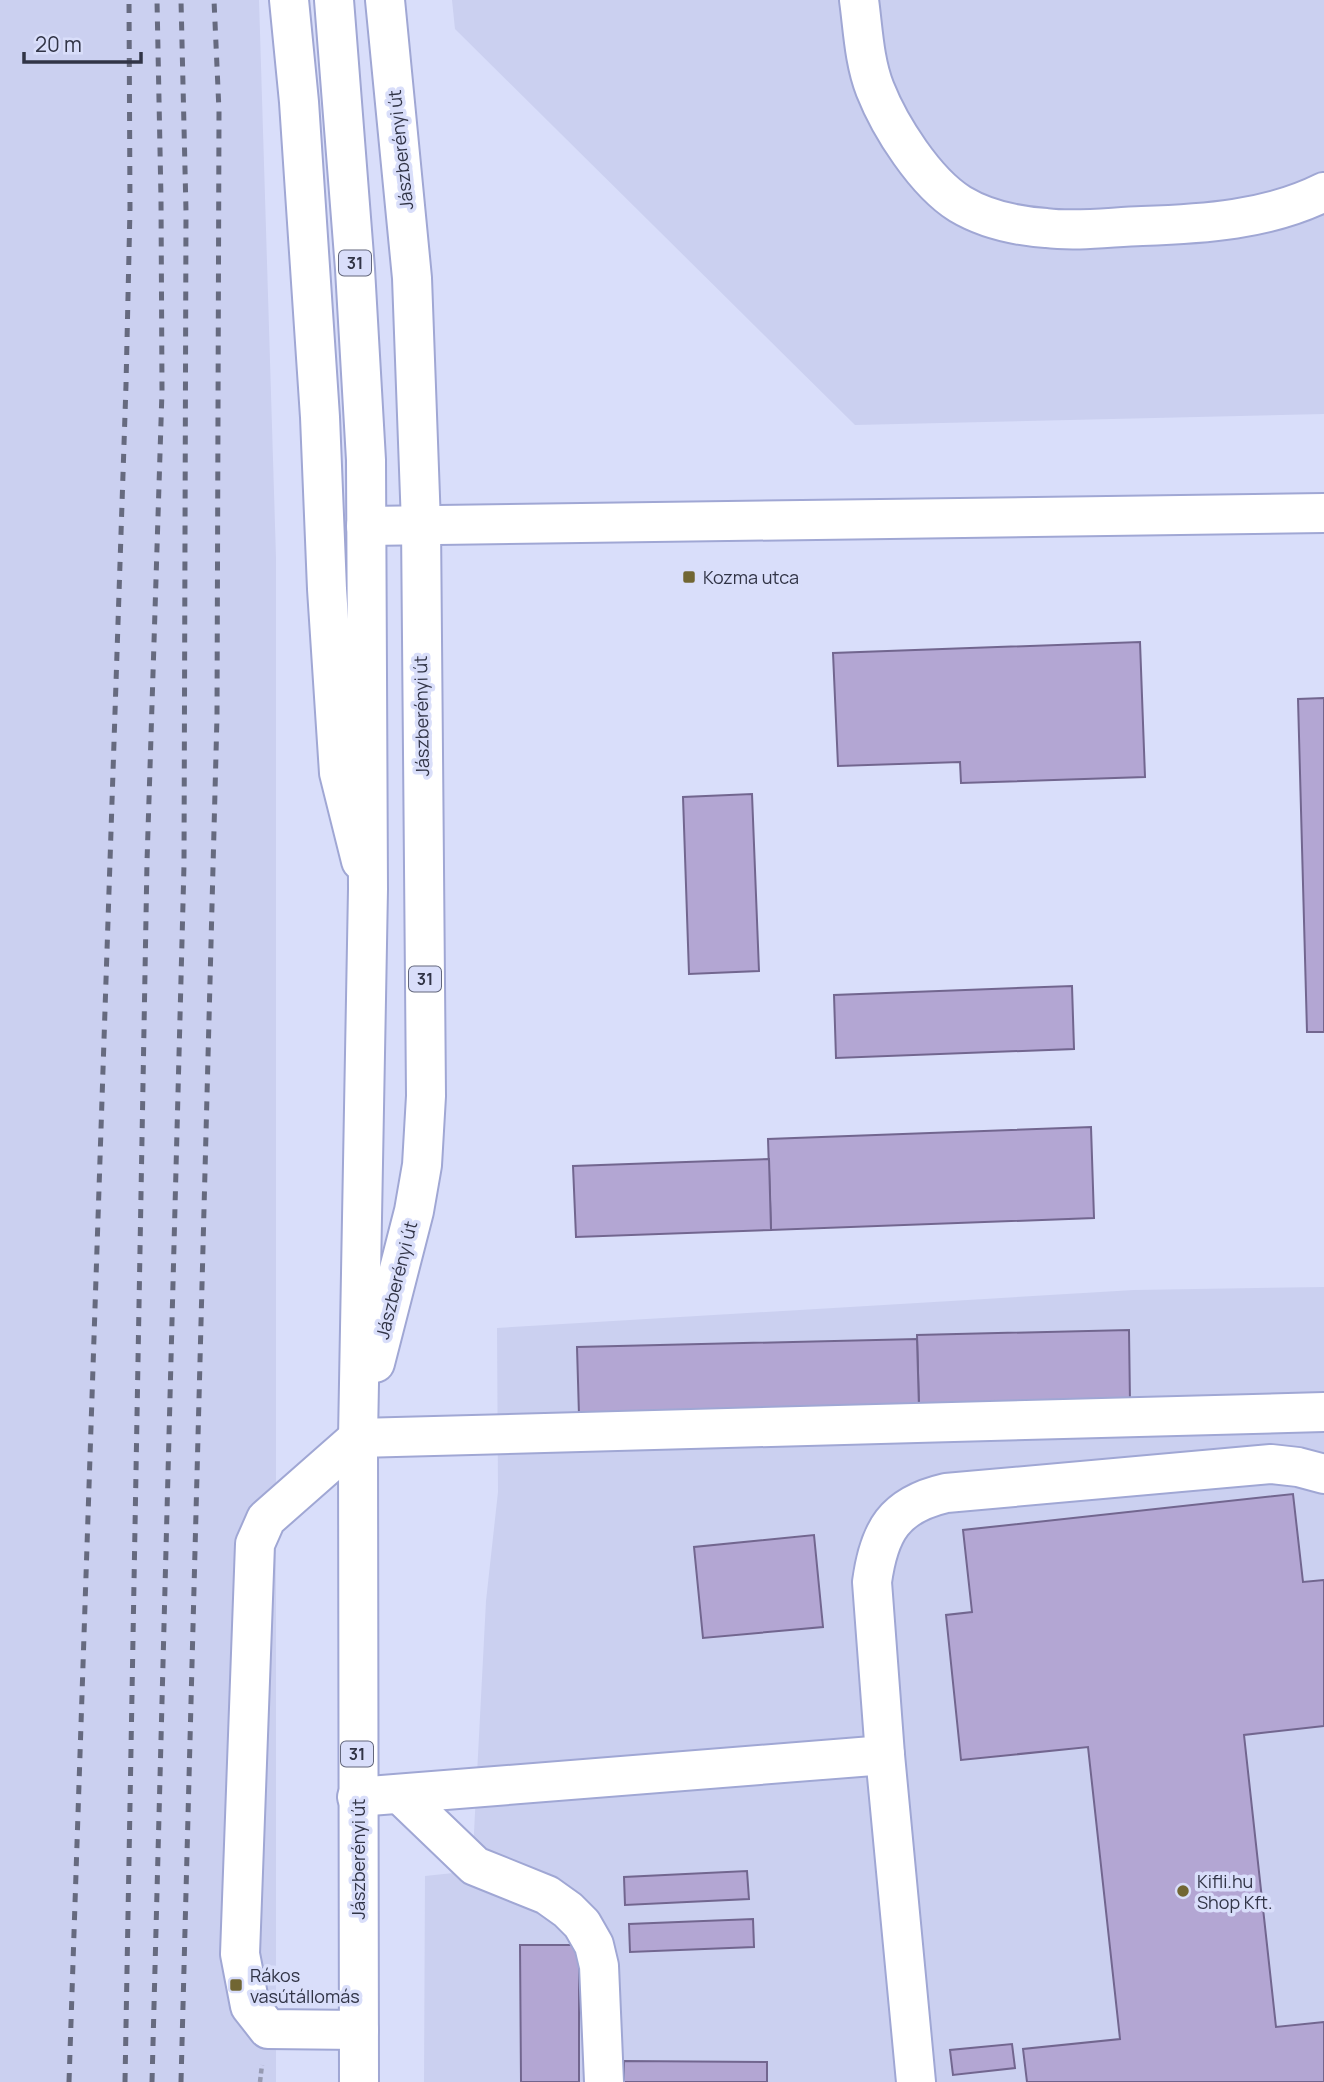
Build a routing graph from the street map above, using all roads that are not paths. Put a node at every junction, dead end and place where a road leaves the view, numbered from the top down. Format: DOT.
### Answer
graph roads {
  1 [pos="289,0"];
  2 [pos="334,0"];
  3 [pos="385,0"];
  4 [pos="859,0"];
  5 [pos="1324,192"];
  6 [pos="1324,513"];
  7 [pos="421,524"];
  8 [pos="366,526"];
  9 [pos="368,889"];
  10 [pos="1324,1412"];
  11 [pos="358,1432"];
  12 [pos="1324,1475"];
  13 [pos="885,1755"];
  14 [pos="400,1794"];
  15 [pos="357,1797"];
  16 [pos="359,2030"];
  17 [pos="359,2082"];
  18 [pos="604,2082"];
  19 [pos="916,2082"];
  1 -- 9 [label="main road, Jászberényi út"];
  2 -- 8 [label="main road, Jászberényi út / 31"];
  3 -- 7 [label="main road, Jászberényi út / 31"];
  4 -- 5 [label="main road"];
  6 -- 7 [label="main road"];
  7 -- 8 [label="main road"];
  7 -- 11 [label="main road, Jászberényi út / 31"];
  8 -- 9 [label="main road, Jászberényi út / 31"];
  9 -- 11 [label="main road, Jászberényi út / 31"];
  10 -- 11 [label="main road"];
  11 -- 15 [label="main road, Jászberényi út / 31"];
  11 -- 16 [label="main road"];
  12 -- 13 [label="main road"];
  13 -- 14 [label="main road"];
  13 -- 19 [label="main road"];
  14 -- 15 [label="main road"];
  14 -- 18 [label="main road"];
  15 -- 16 [label="main road, Jászberényi út / 31"];
  16 -- 17 [label="main road, Jászberényi út / 31"];
}
